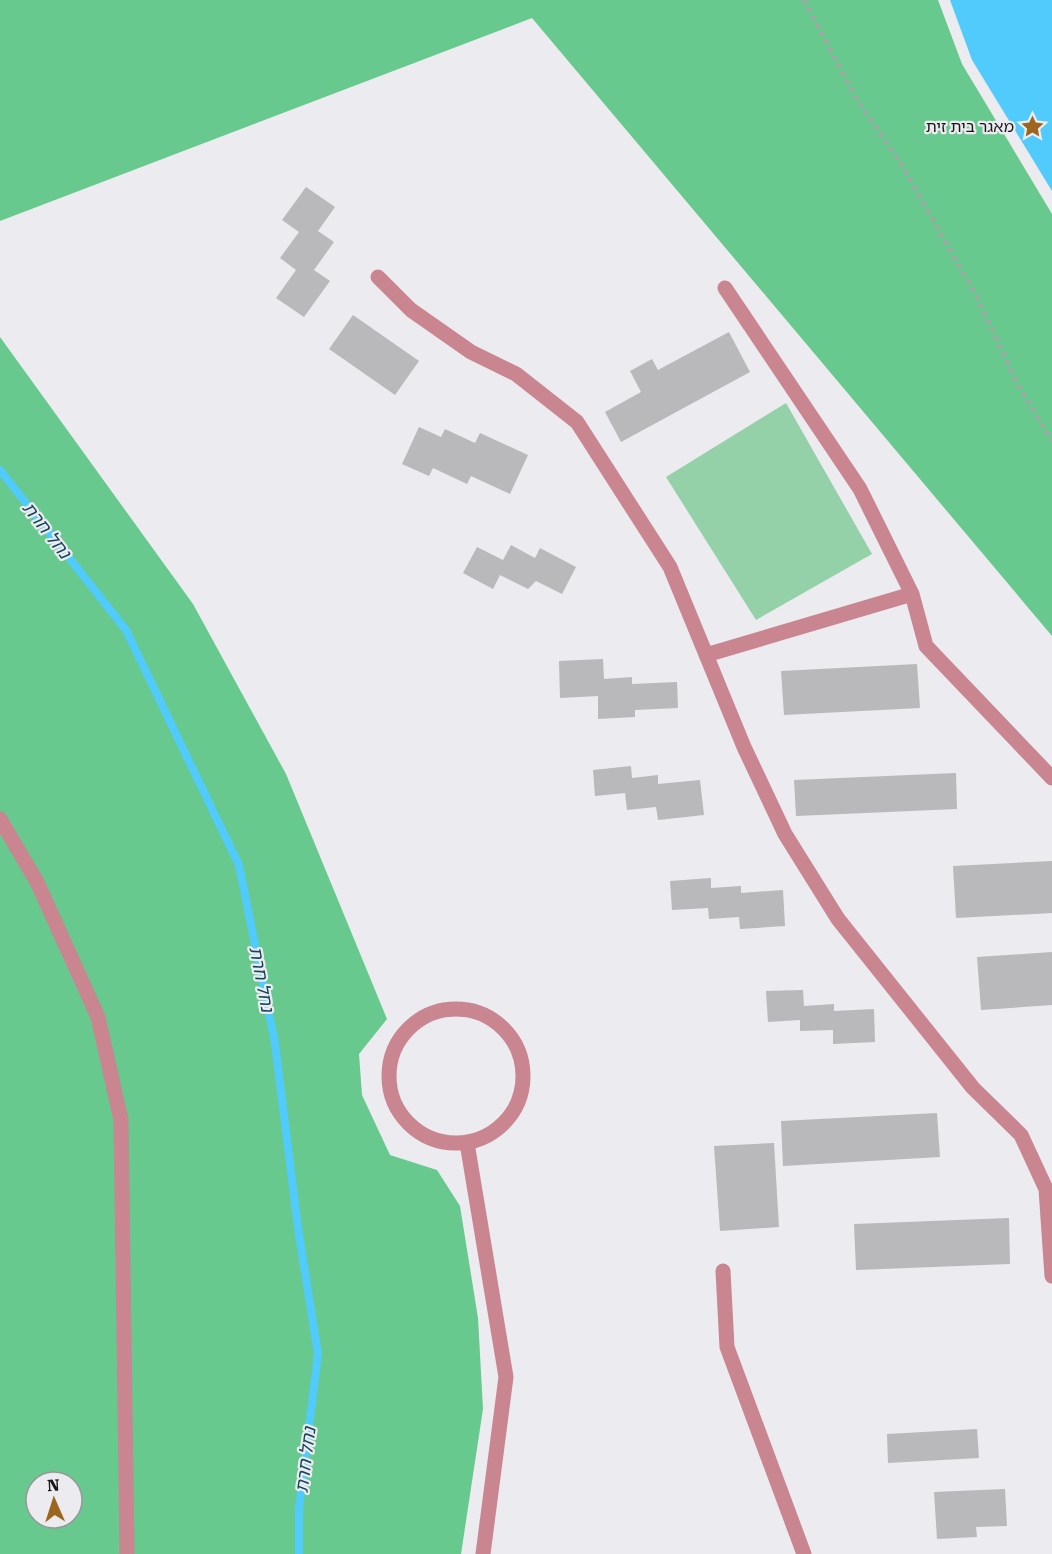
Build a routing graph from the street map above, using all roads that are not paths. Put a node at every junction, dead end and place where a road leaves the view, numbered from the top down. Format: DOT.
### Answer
graph roads {
  1 [pos="378,277"];
  2 [pos="725,288"];
  3 [pos="912,594"];
  4 [pos="705,655"];
  5 [pos="1052,778"];
  6 [pos="0,819"];
  7 [pos="467,1143"];
  8 [pos="723,1271"];
  9 [pos="1052,1276"];
  10 [pos="127,1554"];
  11 [pos="483,1554"];
  12 [pos="804,1554"];
  1 -- 4 [label="street"];
  2 -- 3 [label="street"];
  3 -- 4 [label="street"];
  3 -- 5 [label="street"];
  4 -- 9 [label="street"];
  6 -- 10 [label="street"];
  7 -- 7 [label="street"];
  7 -- 11 [label="street"];
  8 -- 12 [label="street"];
}
